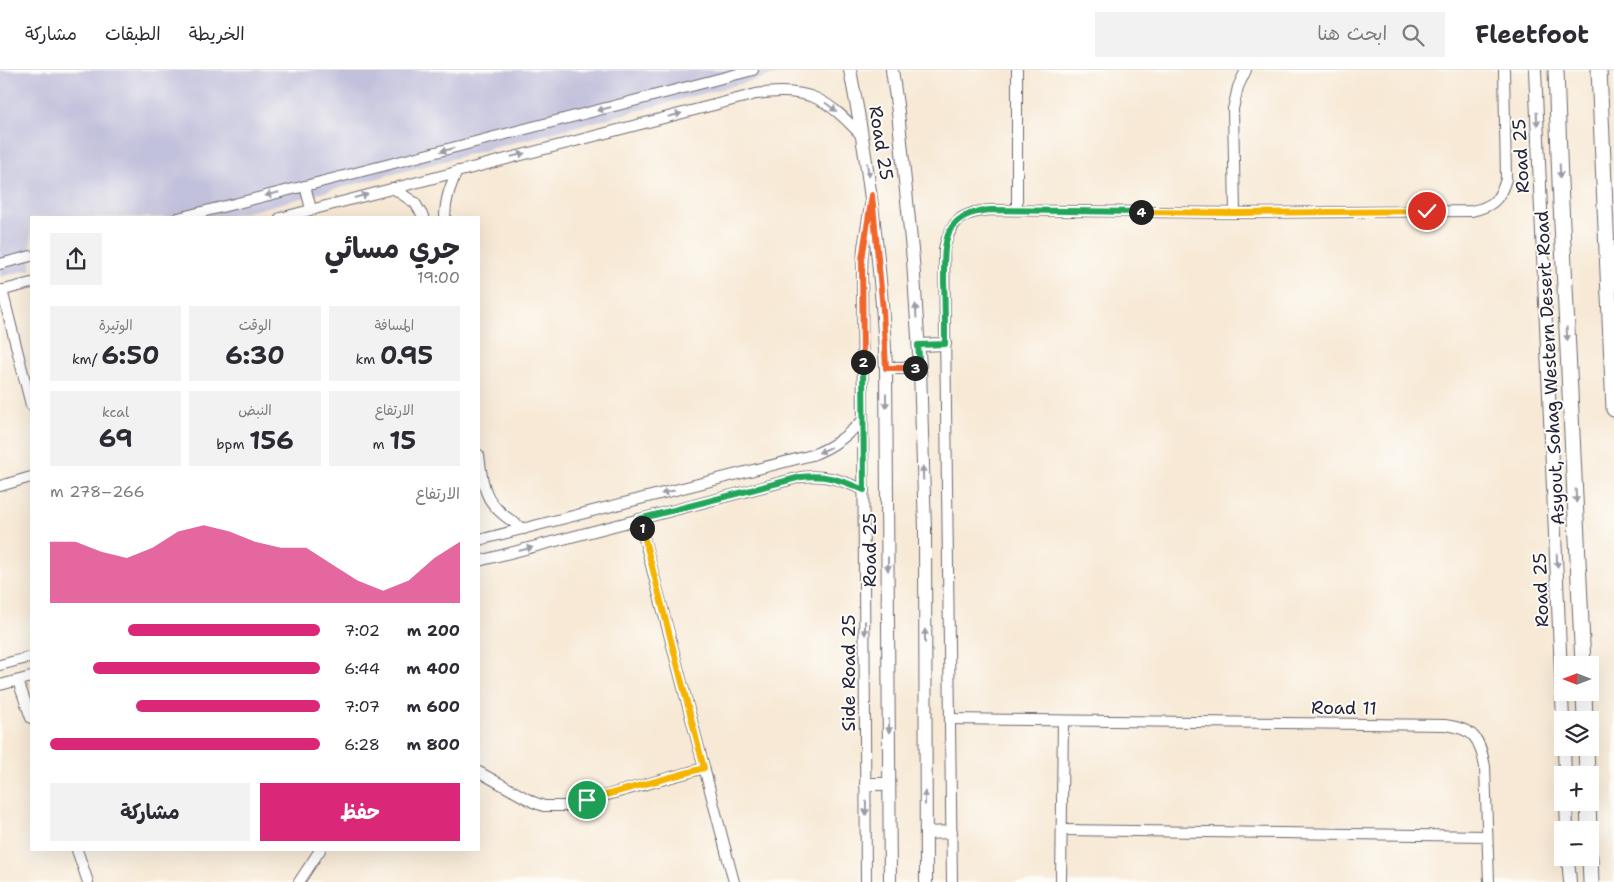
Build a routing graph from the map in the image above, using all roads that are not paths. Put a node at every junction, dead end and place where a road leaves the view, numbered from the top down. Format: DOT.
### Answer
graph roads {
  1 [pos="753,70"];
  2 [pos="850,70"];
  3 [pos="892,70"];
  4 [pos="1018,70"];
  5 [pos="1246,70"];
  6 [pos="1504,70"];
  7 [pos="1535,70"];
  8 [pos="1556,70"];
  9 [pos="1599,70"];
  10 [pos="864,138"];
  11 [pos="457,171"];
  12 [pos="305,186"];
  13 [pos="393,188"];
  14 [pos="872,195"];
  15 [pos="311,209"];
  16 [pos="1017,210"];
  17 [pos="1235,213"];
  18 [pos="186,216"];
  19 [pos="287,216"];
  20 [pos="423,216"];
  21 [pos="446,216"];
  22 [pos="30,256"];
  23 [pos="0,264"];
  24 [pos="30,283"];
  25 [pos="1,291"];
  26 [pos="945,344"];
  27 [pos="918,345"];
  28 [pos="886,368"];
  29 [pos="920,368"];
  30 [pos="30,401"];
  31 [pos="1614,409"];
  32 [pos="863,420"];
  33 [pos="480,461"];
  34 [pos="30,477"];
  35 [pos="0,486"];
  36 [pos="864,490"];
  37 [pos="639,519"];
  38 [pos="524,529"];
  39 [pos="480,540"];
  40 [pos="480,561"];
  41 [pos="1583,656"];
  42 [pos="30,657"];
  43 [pos="0,665"];
  44 [pos="30,677"];
  45 [pos="18,681"];
  46 [pos="0,685"];
  47 [pos="1563,711"];
  48 [pos="30,715"];
  49 [pos="950,719"];
  50 [pos="1063,721"];
  51 [pos="704,768"];
  52 [pos="480,773"];
  53 [pos="866,784"];
  54 [pos="890,784"];
  55 [pos="1062,830"];
  56 [pos="951,832"];
  57 [pos="926,833"];
  58 [pos="1487,836"];
  59 [pos="77,851"];
  60 [pos="319,851"];
  61 [pos="1569,866"];
  62 [pos="1590,866"];
  63 [pos="88,882"];
  64 [pos="299,882"];
  65 [pos="734,882"];
  66 [pos="866,882"];
  67 [pos="890,882"];
  68 [pos="926,882"];
  69 [pos="952,882"];
  70 [pos="1062,882"];
  71 [pos="1489,882"];
  72 [pos="1570,882"];
  73 [pos="1591,882"];
  1 -- 12 [label="street, one-way"];
  2 -- 10 [label="street, Road 25"];
  27 -- 3 [label="street, Road 25, one-way"];
  4 -- 16 [label="street"];
  5 -- 17 [label="street"];
  6 -- 17 [label="street"];
  7 -- 47 [label="street, Road 25, one-way"];
  8 -- 41 [label="main road, Asyout, Sohag Western Desert Road, one-way"];
  9 -- 31 [label="main road"];
  11 -- 10 [label="street, one-way"];
  10 -- 14 [label="street, Road 25, one-way"];
  11 -- 13 [label="street"];
  11 -- 21 [label="street"];
  12 -- 15 [label="street"];
  12 -- 18 [label="street, one-way"];
  15 -- 13 [label="street, one-way"];
  13 -- 20 [label="street"];
  14 -- 28 [label="street, Road 25"];
  14 -- 32 [label="street, Side Road 25"];
  15 -- 19 [label="street"];
  16 -- 17 [label="street"];
  16 -- 26 [label="street"];
  22 -- 23 [label="street"];
  24 -- 25 [label="street"];
  25 -- 30 [label="street"];
  26 -- 27 [label="street"];
  26 -- 49 [label="street"];
  27 -- 29 [label="street, Road 25"];
  28 -- 29 [label="street"];
  28 -- 54 [label="street, Road 25, one-way"];
  57 -- 29 [label="street, Road 25, one-way"];
  32 -- 36 [label="street, Side Road 25"];
  32 -- 38 [label="street, one-way"];
  33 -- 38 [label="street"];
  34 -- 35 [label="street"];
  36 -- 37 [label="street"];
  36 -- 53 [label="street, Side Road 25, one-way"];
  40 -- 37 [label="street, one-way"];
  37 -- 51 [label="street"];
  38 -- 39 [label="street"];
  42 -- 43 [label="street"];
  44 -- 45 [label="street"];
  45 -- 46 [label="street"];
  45 -- 48 [label="street"];
  49 -- 50 [label="street, Road 11"];
  49 -- 56 [label="street"];
  50 -- 55 [label="street"];
  50 -- 58 [label="street, Road 11"];
  51 -- 52 [label="street"];
  51 -- 65 [label="street"];
  53 -- 54 [label="street"];
  53 -- 66 [label="street, Side Road 25, one-way"];
  54 -- 67 [label="street, Road 25"];
  55 -- 58 [label="street"];
  55 -- 70 [label="street"];
  56 -- 57 [label="street"];
  56 -- 69 [label="street"];
  57 -- 68 [label="street, Road 25"];
  58 -- 71 [label="street, Road 11"];
  59 -- 63 [label="street"];
  60 -- 64 [label="street"];
  61 -- 72 [label="street"];
  62 -- 73 [label="main road"];
}
